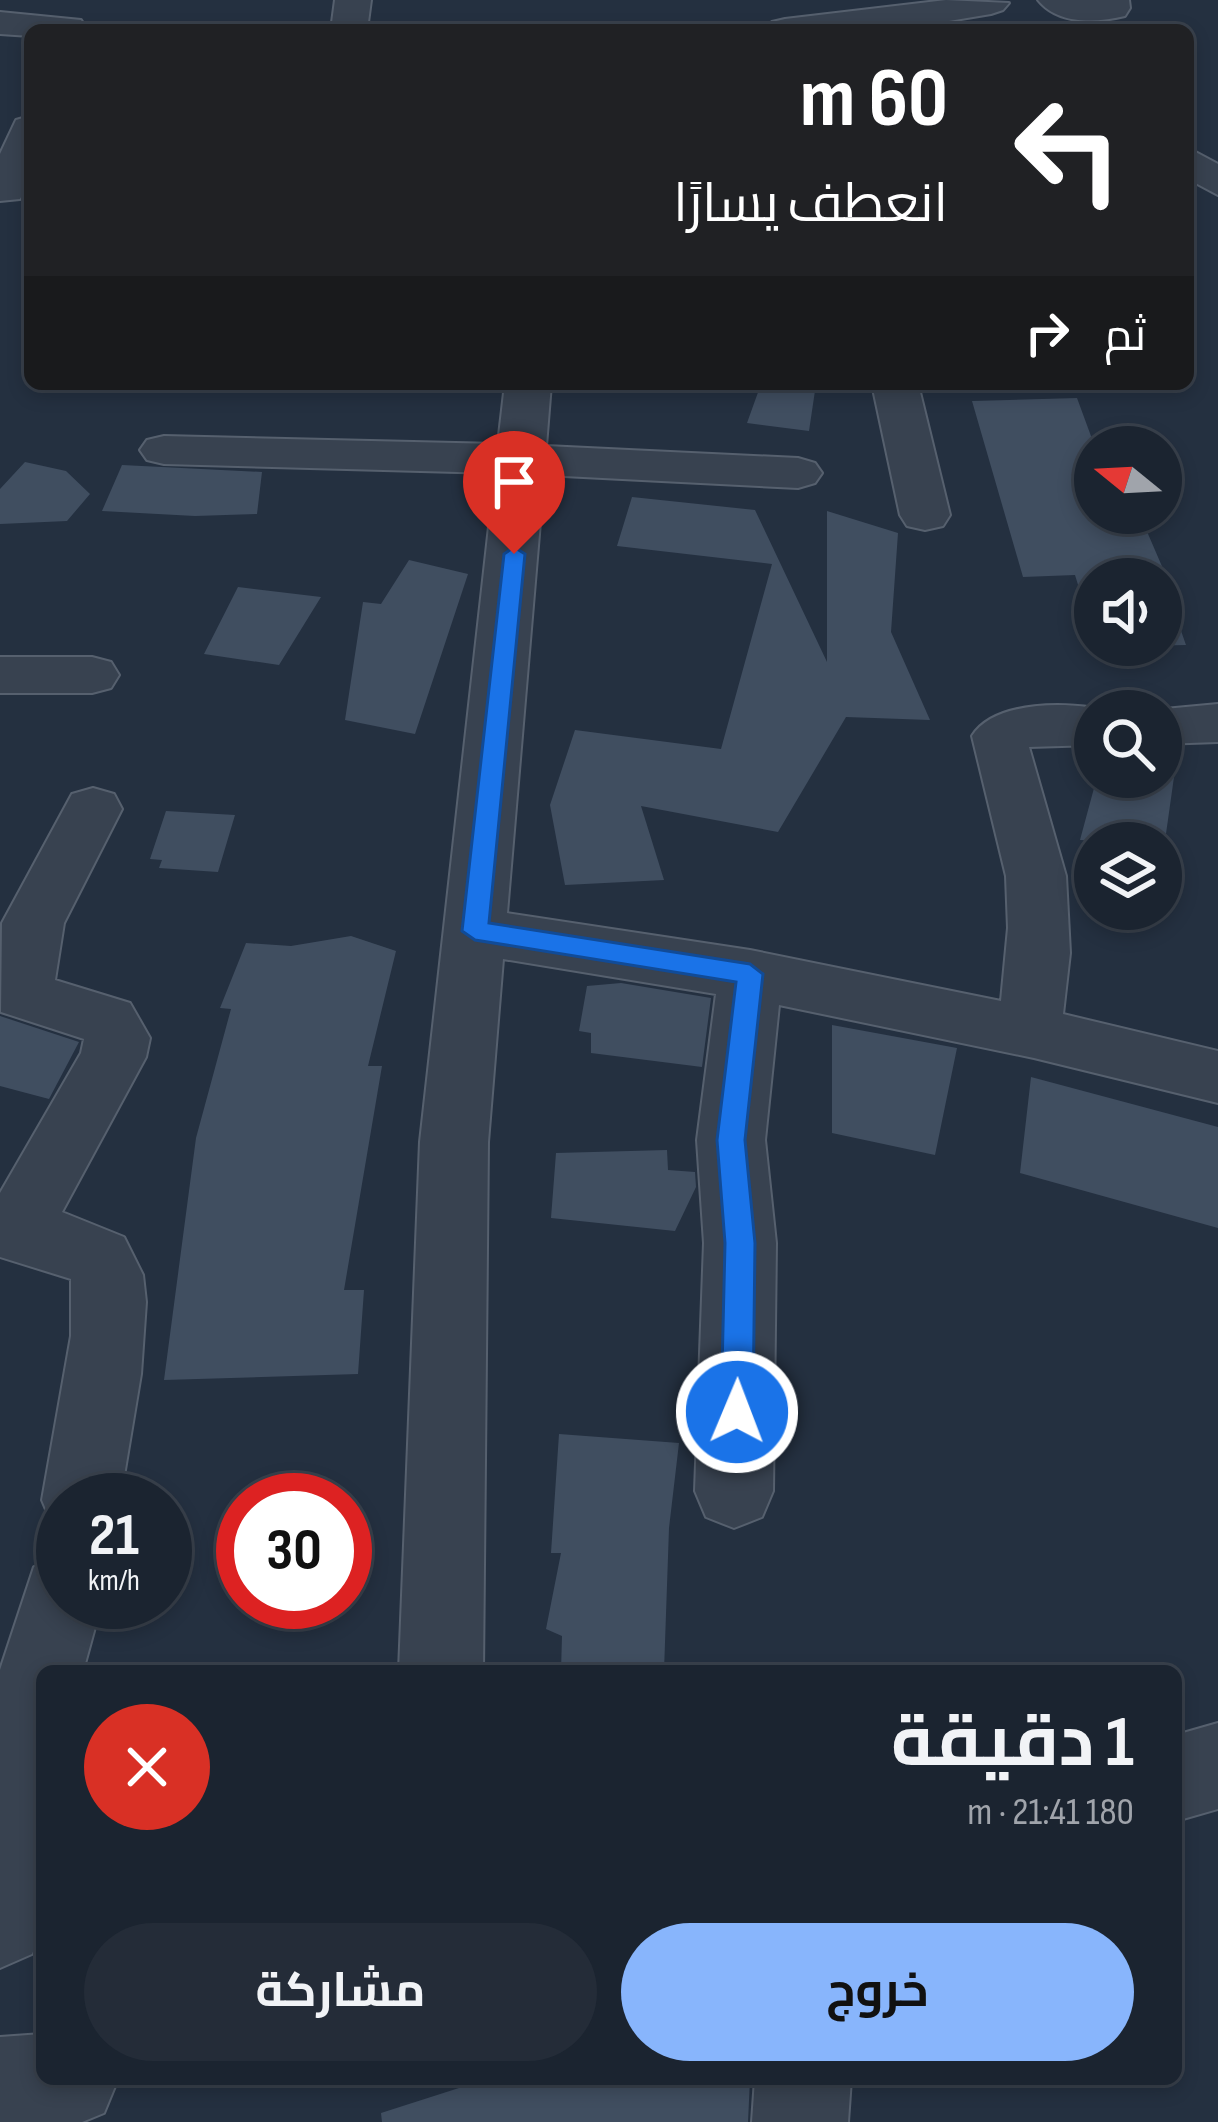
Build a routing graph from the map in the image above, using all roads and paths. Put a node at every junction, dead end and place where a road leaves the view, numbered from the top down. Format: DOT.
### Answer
graph roads {
  1 [pos="1057,0"];
  2 [pos="1111,0"];
  3 [pos="989,2"];
  4 [pos="72,19"];
  5 [pos="0,23"];
  6 [pos="856,24"];
  7 [pos="1016,24"];
  8 [pos="1194,138"];
  9 [pos="24,149"];
  10 [pos="1218,183"];
  11 [pos="12,191"];
  12 [pos="528,390"];
  13 [pos="897,390"];
  14 [pos="164,449"];
  15 [pos="524,459"];
  16 [pos="798,473"];
  17 [pos="925,515"];
  18 [pos="0,675"];
  19 [pos="92,675"];
  20 [pos="1218,723"];
  21 [pos="1182,724"];
  22 [pos="1074,727"];
  23 [pos="93,809"];
  24 [pos="475,931"];
  25 [pos="750,974"];
  26 [pos="1028,1030"];
  27 [pos="1218,1076"];
  28 [pos="9,1233"];
  29 [pos="85,1473"];
  30 [pos="734,1491"];
  31 [pos="53,1629"];
  32 [pos="43,1665"];
  33 [pos="441,1665"];
  34 [pos="36,1691"];
  35 [pos="1218,1766"];
  36 [pos="1182,1776"];
  37 [pos="0,1922"];
  38 [pos="36,2082"];
  39 [pos="0,2085"];
  40 [pos="803,2085"];
  41 [pos="800,2122"];
  1 -- 2 [label="street"];
  3 -- 6 [label="street"];
  3 -- 7 [label="street"];
  4 -- 5 [label="street"];
  8 -- 10 [label="street"];
  9 -- 11 [label="street"];
  12 -- 15 [label="street"];
  13 -- 17 [label="street"];
  14 -- 15 [label="street"];
  15 -- 16 [label="street"];
  15 -- 24 [label="street"];
  18 -- 19 [label="street"];
  20 -- 21 [label="street"];
  22 -- 26 [label="street"];
  23 -- 28 [label="street"];
  24 -- 25 [label="street"];
  24 -- 33 [label="street"];
  25 -- 26 [label="street"];
  25 -- 30 [label="street"];
  26 -- 27 [label="street"];
  28 -- 29 [label="street"];
  31 -- 32 [label="street"];
  34 -- 37 [label="street"];
  35 -- 36 [label="street"];
  38 -- 39 [label="street"];
  40 -- 41 [label="street"];
}
